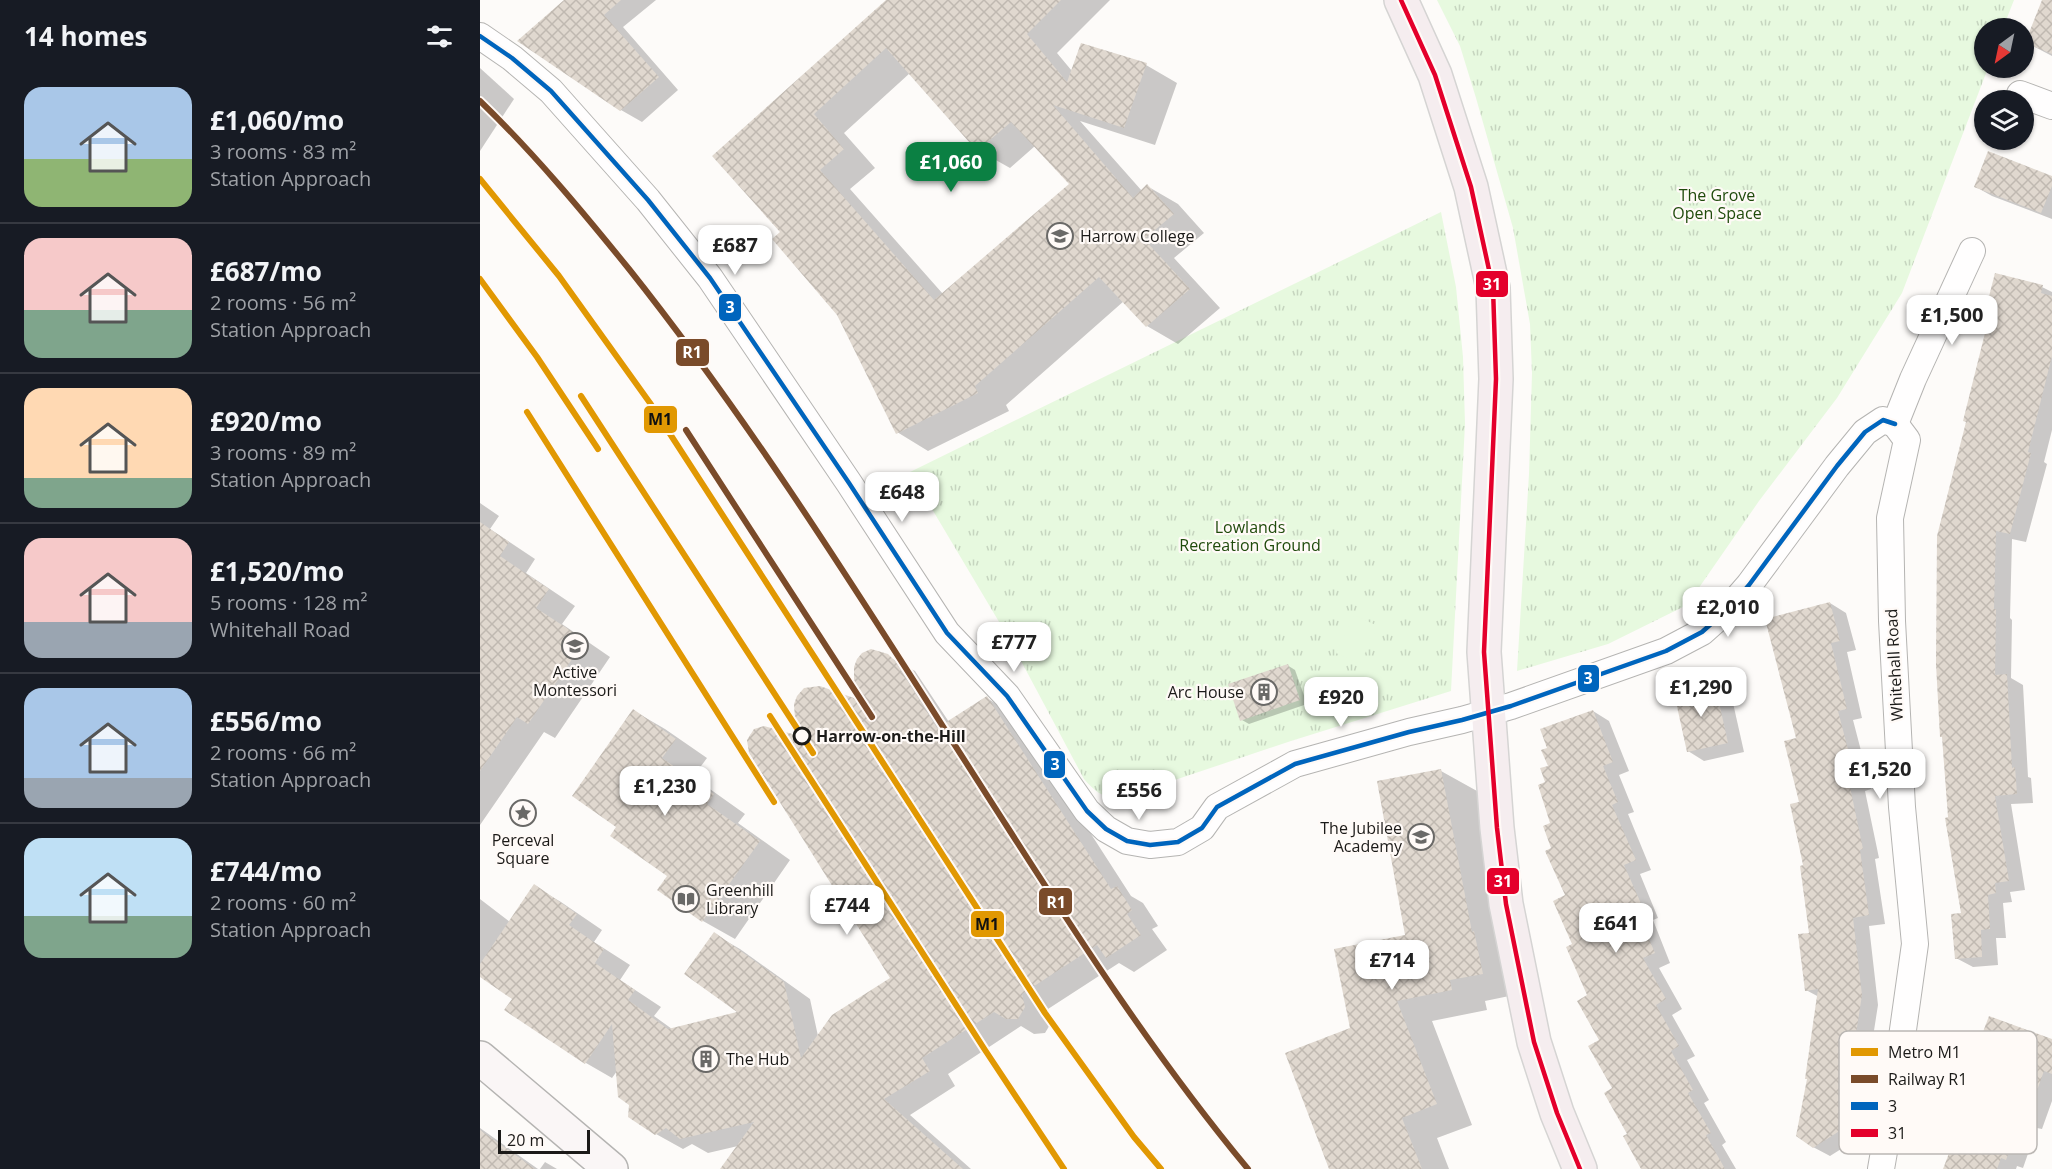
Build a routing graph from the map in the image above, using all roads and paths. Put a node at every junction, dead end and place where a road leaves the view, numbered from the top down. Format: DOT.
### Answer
graph roads {
  1 [pos="1401,0"];
  2 [pos="480,36"];
  3 [pos="2034,99"];
  4 [pos="2052,106"];
  5 [pos="1972,251"];
  6 [pos="1894,424"];
  7 [pos="1490,712"];
  8 [pos="1903,1031"];
  9 [pos="480,1058"];
  10 [pos="1884,1154"];
  11 [pos="611,1169"];
  12 [pos="1580,1169"];
  13 [pos="1881,1169"];
  1 -- 7 [label="main road"];
  2 -- 7 [label="street"];
  3 -- 4 [label="street"];
  5 -- 6 [label="street"];
  6 -- 7 [label="street"];
  6 -- 8 [label="street, Whitehall Road"];
  7 -- 12 [label="main road"];
  9 -- 11 [label="main road"];
  10 -- 13 [label="street, Whitehall Road"];
}
